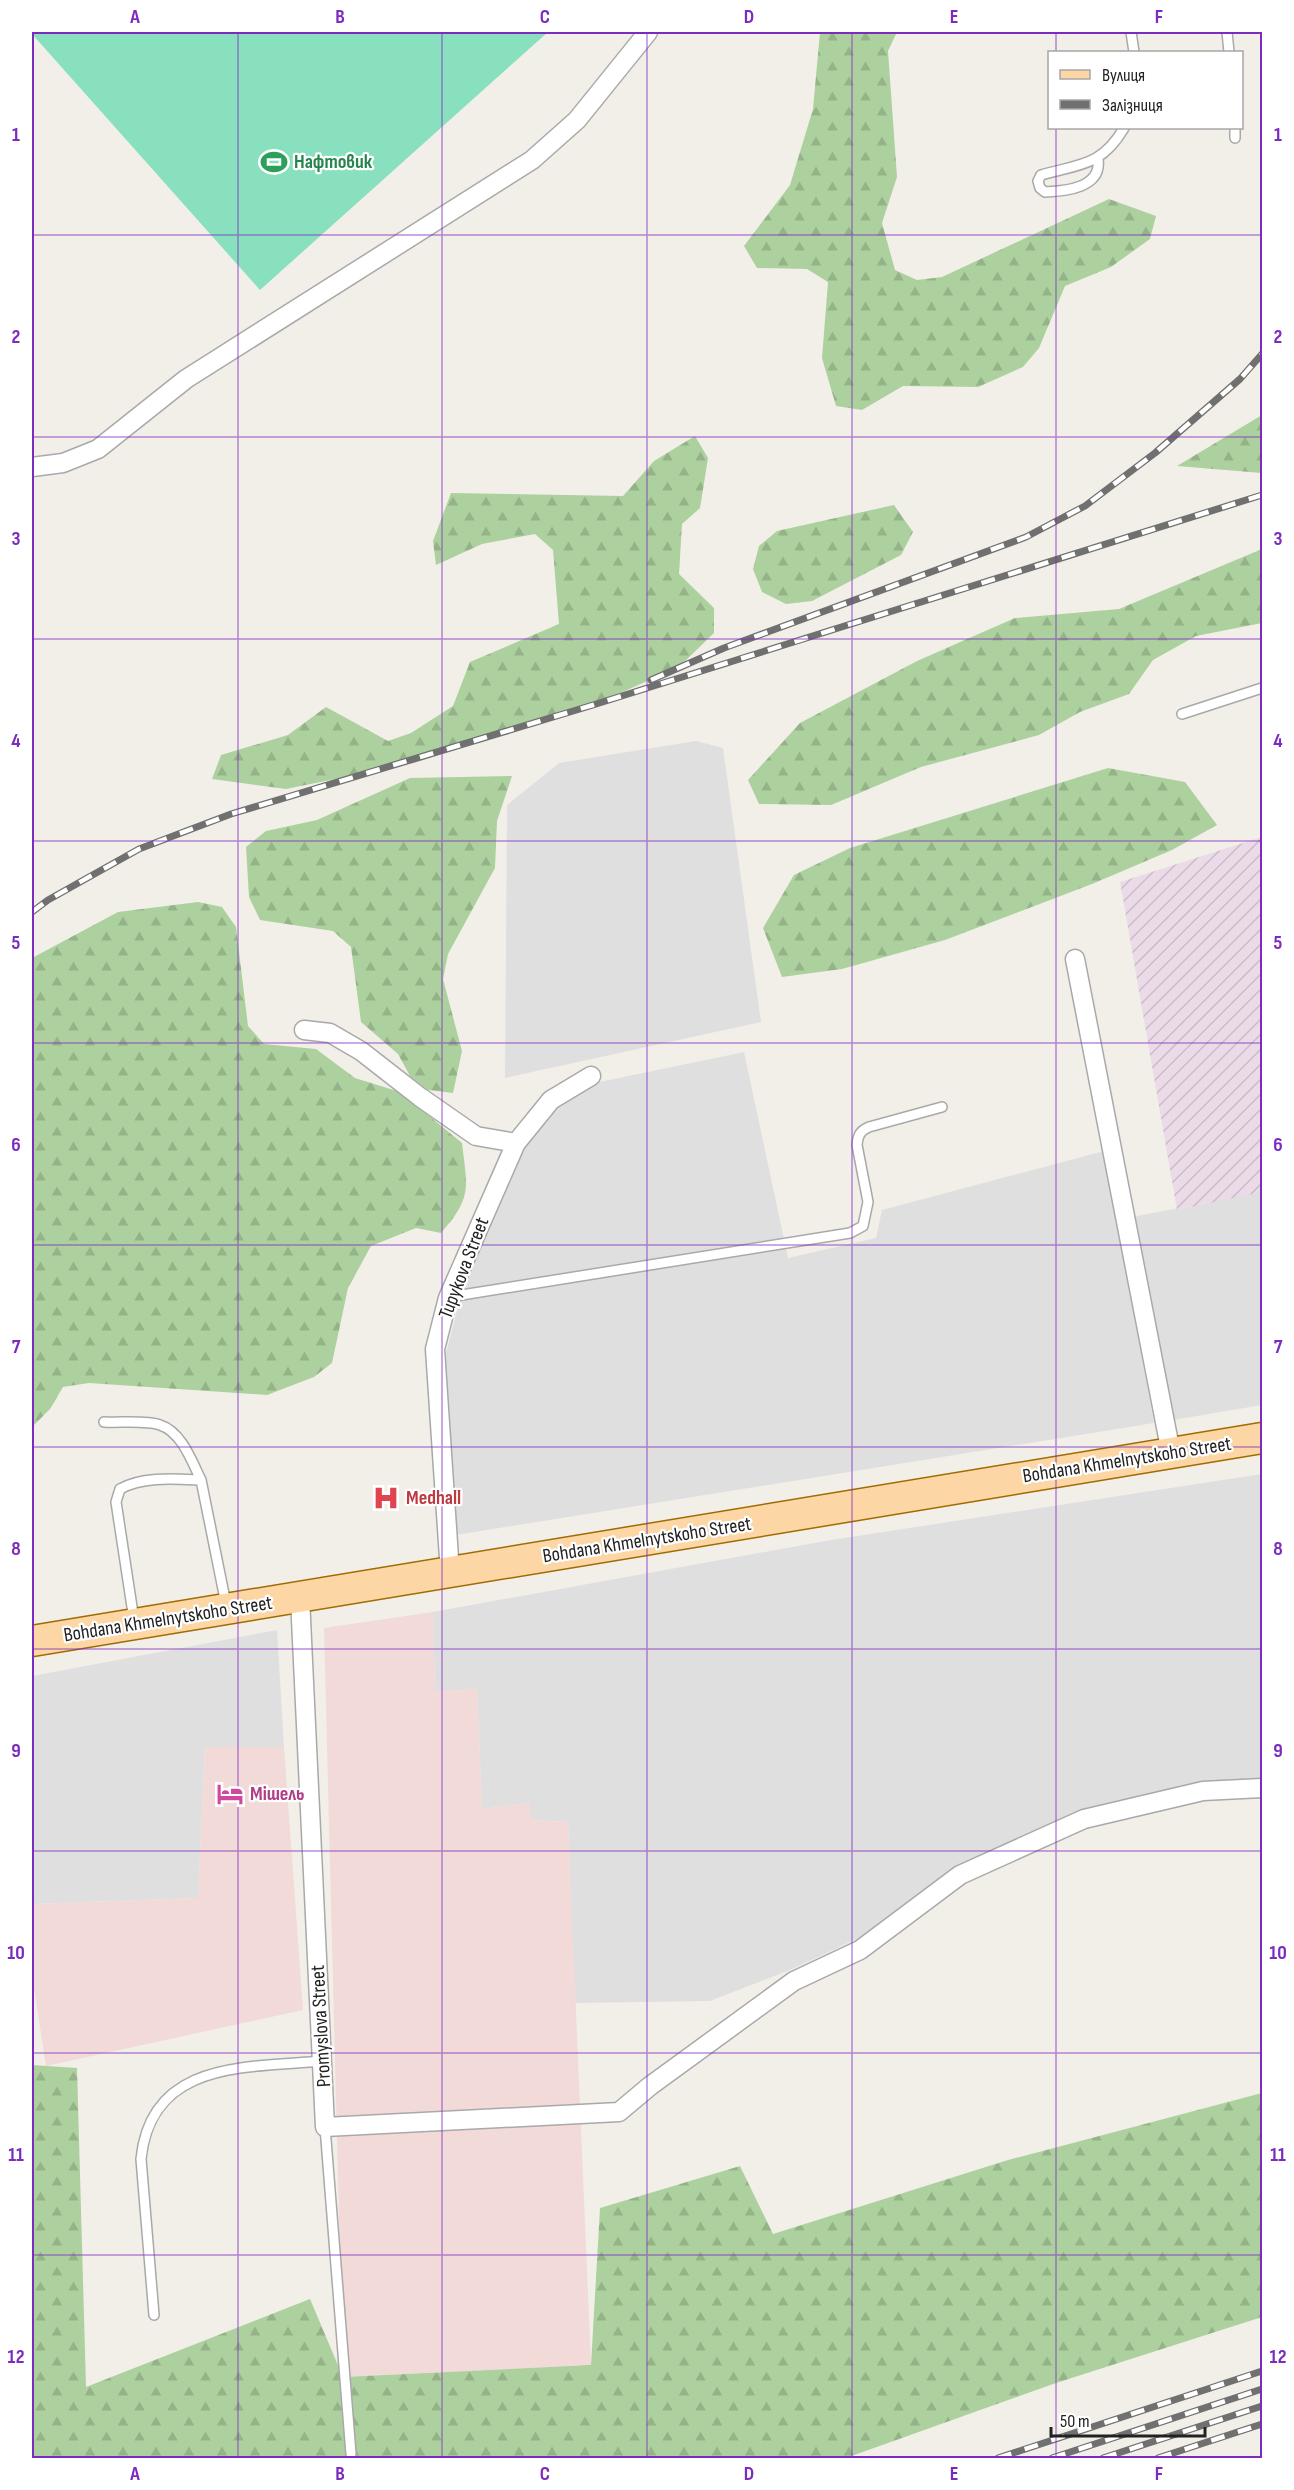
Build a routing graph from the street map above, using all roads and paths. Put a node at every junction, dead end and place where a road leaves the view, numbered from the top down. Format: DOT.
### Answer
graph roads {
  1 [pos="648,32"];
  2 [pos="1131,32"];
  3 [pos="1227,32"];
  4 [pos="1134,51"];
  5 [pos="1229,51"];
  6 [pos="1123,129"];
  7 [pos="1098,159"];
  8 [pos="32,466"];
  9 [pos="1263,688"];
  10 [pos="1182,714"];
  11 [pos="1075,959"];
  12 [pos="304,1030"];
  13 [pos="591,1076"];
  14 [pos="942,1107"];
  15 [pos="516,1143"];
  16 [pos="448,1298"];
  17 [pos="104,1422"];
  18 [pos="1263,1438"];
  19 [pos="1171,1453"];
  20 [pos="201,1480"];
  21 [pos="450,1573"];
  22 [pos="300,1598"];
  23 [pos="227,1610"];
  24 [pos="134,1625"];
  25 [pos="32,1641"];
  26 [pos="1263,1788"];
  27 [pos="322,2061"];
  28 [pos="325,2127"];
  29 [pos="154,2315"];
  30 [pos="351,2454"];
  1 -- 8 [label="street"];
  2 -- 4 [label="lane"];
  3 -- 5 [label="lane"];
  6 -- 7 [label="lane"];
  7 -- 7 [label="lane"];
  9 -- 10 [label="lane"];
  11 -- 19 [label="street"];
  12 -- 15 [label="street"];
  13 -- 15 [label="street, Tupykova Street"];
  14 -- 16 [label="lane"];
  15 -- 16 [label="street, Tupykova Street"];
  16 -- 21 [label="street, Tupykova Street"];
  17 -- 20 [label="lane"];
  18 -- 19 [label="main road, Bohdana Khmelnytskoho Street"];
  19 -- 21 [label="main road, Bohdana Khmelnytskoho Street"];
  20 -- 23 [label="lane"];
  20 -- 24 [label="lane"];
  21 -- 22 [label="main road, Bohdana Khmelnytskoho Street"];
  22 -- 23 [label="main road, Bohdana Khmelnytskoho Street"];
  22 -- 27 [label="street, Promyslova Street"];
  23 -- 24 [label="main road, Bohdana Khmelnytskoho Street"];
  24 -- 25 [label="main road, Bohdana Khmelnytskoho Street"];
  26 -- 28 [label="street"];
  27 -- 28 [label="street, Promyslova Street"];
  27 -- 29 [label="lane"];
  28 -- 30 [label="lane, Promyslova Street"];
}
